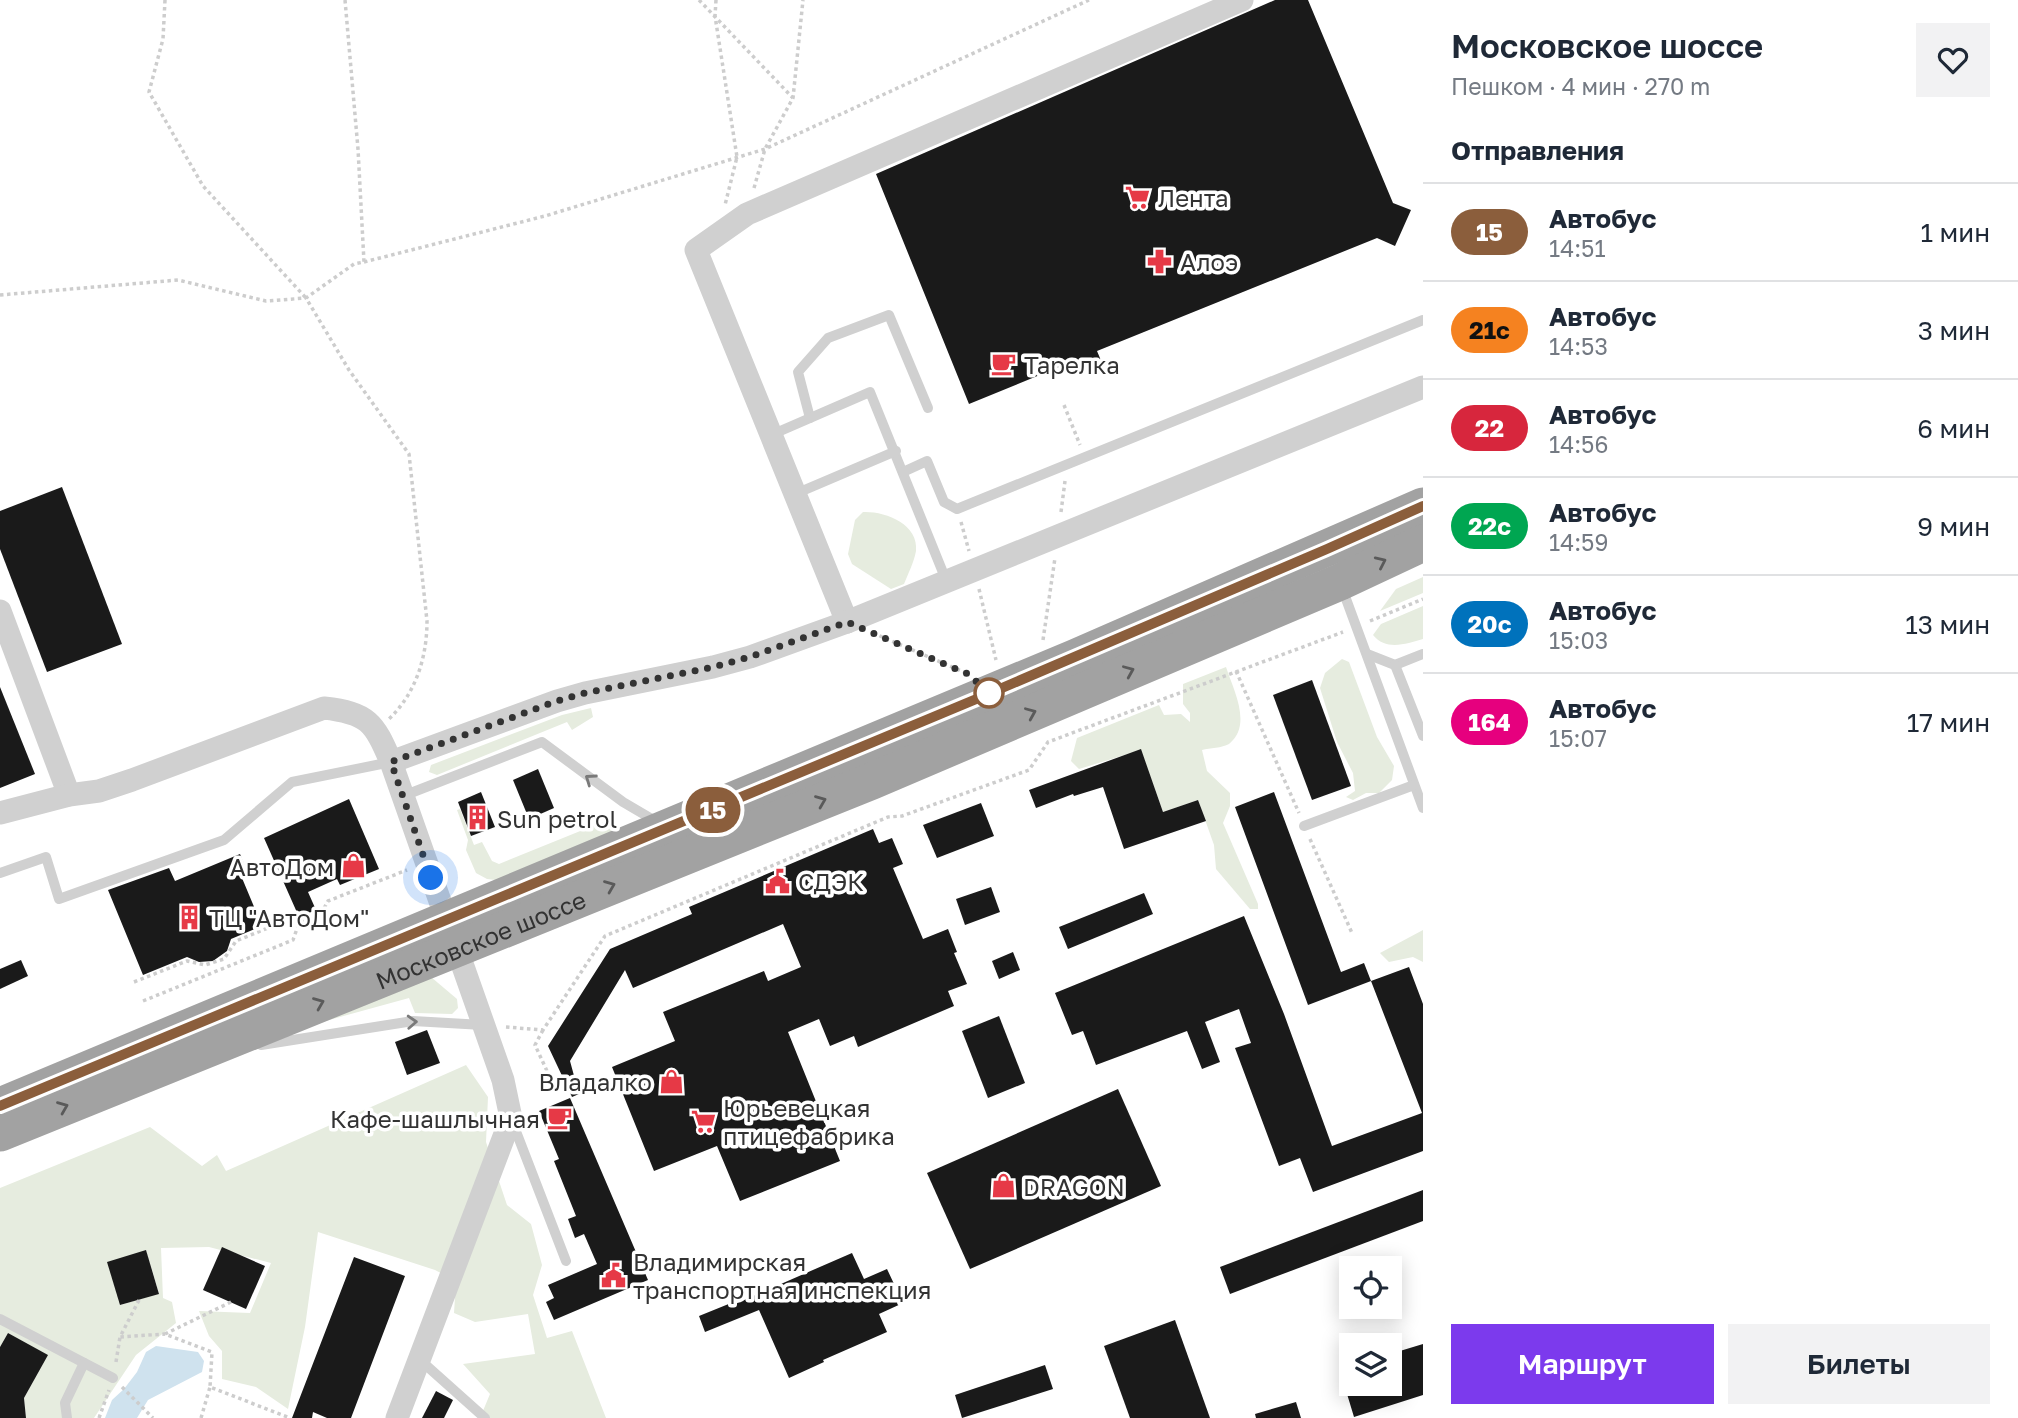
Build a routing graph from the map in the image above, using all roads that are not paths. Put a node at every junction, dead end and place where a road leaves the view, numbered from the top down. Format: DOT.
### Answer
graph roads {
  1 [pos="1242,0"];
  2 [pos="1423,320"];
  3 [pos="1423,387"];
  4 [pos="928,408"];
  5 [pos="810,418"];
  6 [pos="771,435"];
  7 [pos="896,451"];
  8 [pos="903,472"];
  9 [pos="796,494"];
  10 [pos="1423,506"];
  11 [pos="1423,542"];
  12 [pos="946,580"];
  13 [pos="1340,582"];
  14 [pos="0,611"];
  15 [pos="847,622"];
  16 [pos="1367,654"];
  17 [pos="1421,659"];
  18 [pos="1395,665"];
  19 [pos="1423,736"];
  20 [pos="391,762"];
  21 [pos="1414,785"];
  22 [pos="69,795"];
  23 [pos="403,796"];
  24 [pos="1423,808"];
  25 [pos="0,813"];
  26 [pos="1304,825"];
  27 [pos="668,829"];
  28 [pos="0,873"];
  29 [pos="451,933"];
  30 [pos="483,1025"];
  31 [pos="253,1046"];
  32 [pos="240,1048"];
  33 [pos="176,1062"];
  34 [pos="0,1105"];
  35 [pos="511,1118"];
  36 [pos="0,1133"];
  37 [pos="566,1261"];
  38 [pos="0,1319"];
  39 [pos="419,1359"];
  40 [pos="84,1363"];
  41 [pos="118,1382"];
  42 [pos="67,1418"];
  43 [pos="397,1418"];
  44 [pos="485,1418"];
  1 -- 6 [label="street"];
  2 -- 8 [label="lane"];
  3 -- 12 [label="street"];
  4 -- 5 [label="lane"];
  5 -- 6 [label="lane"];
  5 -- 7 [label="lane"];
  6 -- 9 [label="street"];
  7 -- 8 [label="lane"];
  7 -- 9 [label="lane"];
  8 -- 12 [label="lane"];
  9 -- 15 [label="street"];
  10 -- 27 [label="highway, Московское шоссе"];
  13 -- 11 [label="highway, Московское шоссе, one-way"];
  12 -- 15 [label="street"];
  13 -- 16 [label="lane"];
  29 -- 13 [label="highway, Московское шоссе, one-way"];
  14 -- 22 [label="street"];
  15 -- 20 [label="street"];
  16 -- 18 [label="lane"];
  16 -- 21 [label="lane"];
  17 -- 18 [label="lane"];
  18 -- 19 [label="lane"];
  20 -- 22 [label="street"];
  20 -- 23 [label="street"];
  20 -- 28 [label="lane"];
  21 -- 24 [label="lane"];
  21 -- 26 [label="lane"];
  22 -- 25 [label="street"];
  27 -- 23 [label="lane, one-way"];
  23 -- 29 [label="street"];
  27 -- 29 [label="highway, Московское шоссе"];
  29 -- 30 [label="street"];
  33 -- 29 [label="highway, Московское шоссе, one-way"];
  29 -- 34 [label="highway, Московское шоссе"];
  31 -- 30 [label="lane, one-way"];
  30 -- 35 [label="street"];
  32 -- 33 [label="lane"];
  36 -- 33 [label="highway, Московское шоссе, one-way"];
  35 -- 37 [label="lane"];
  35 -- 39 [label="street"];
  38 -- 40 [label="lane"];
  39 -- 43 [label="street"];
  39 -- 44 [label="lane"];
  40 -- 41 [label="lane"];
  40 -- 42 [label="lane"];
}
